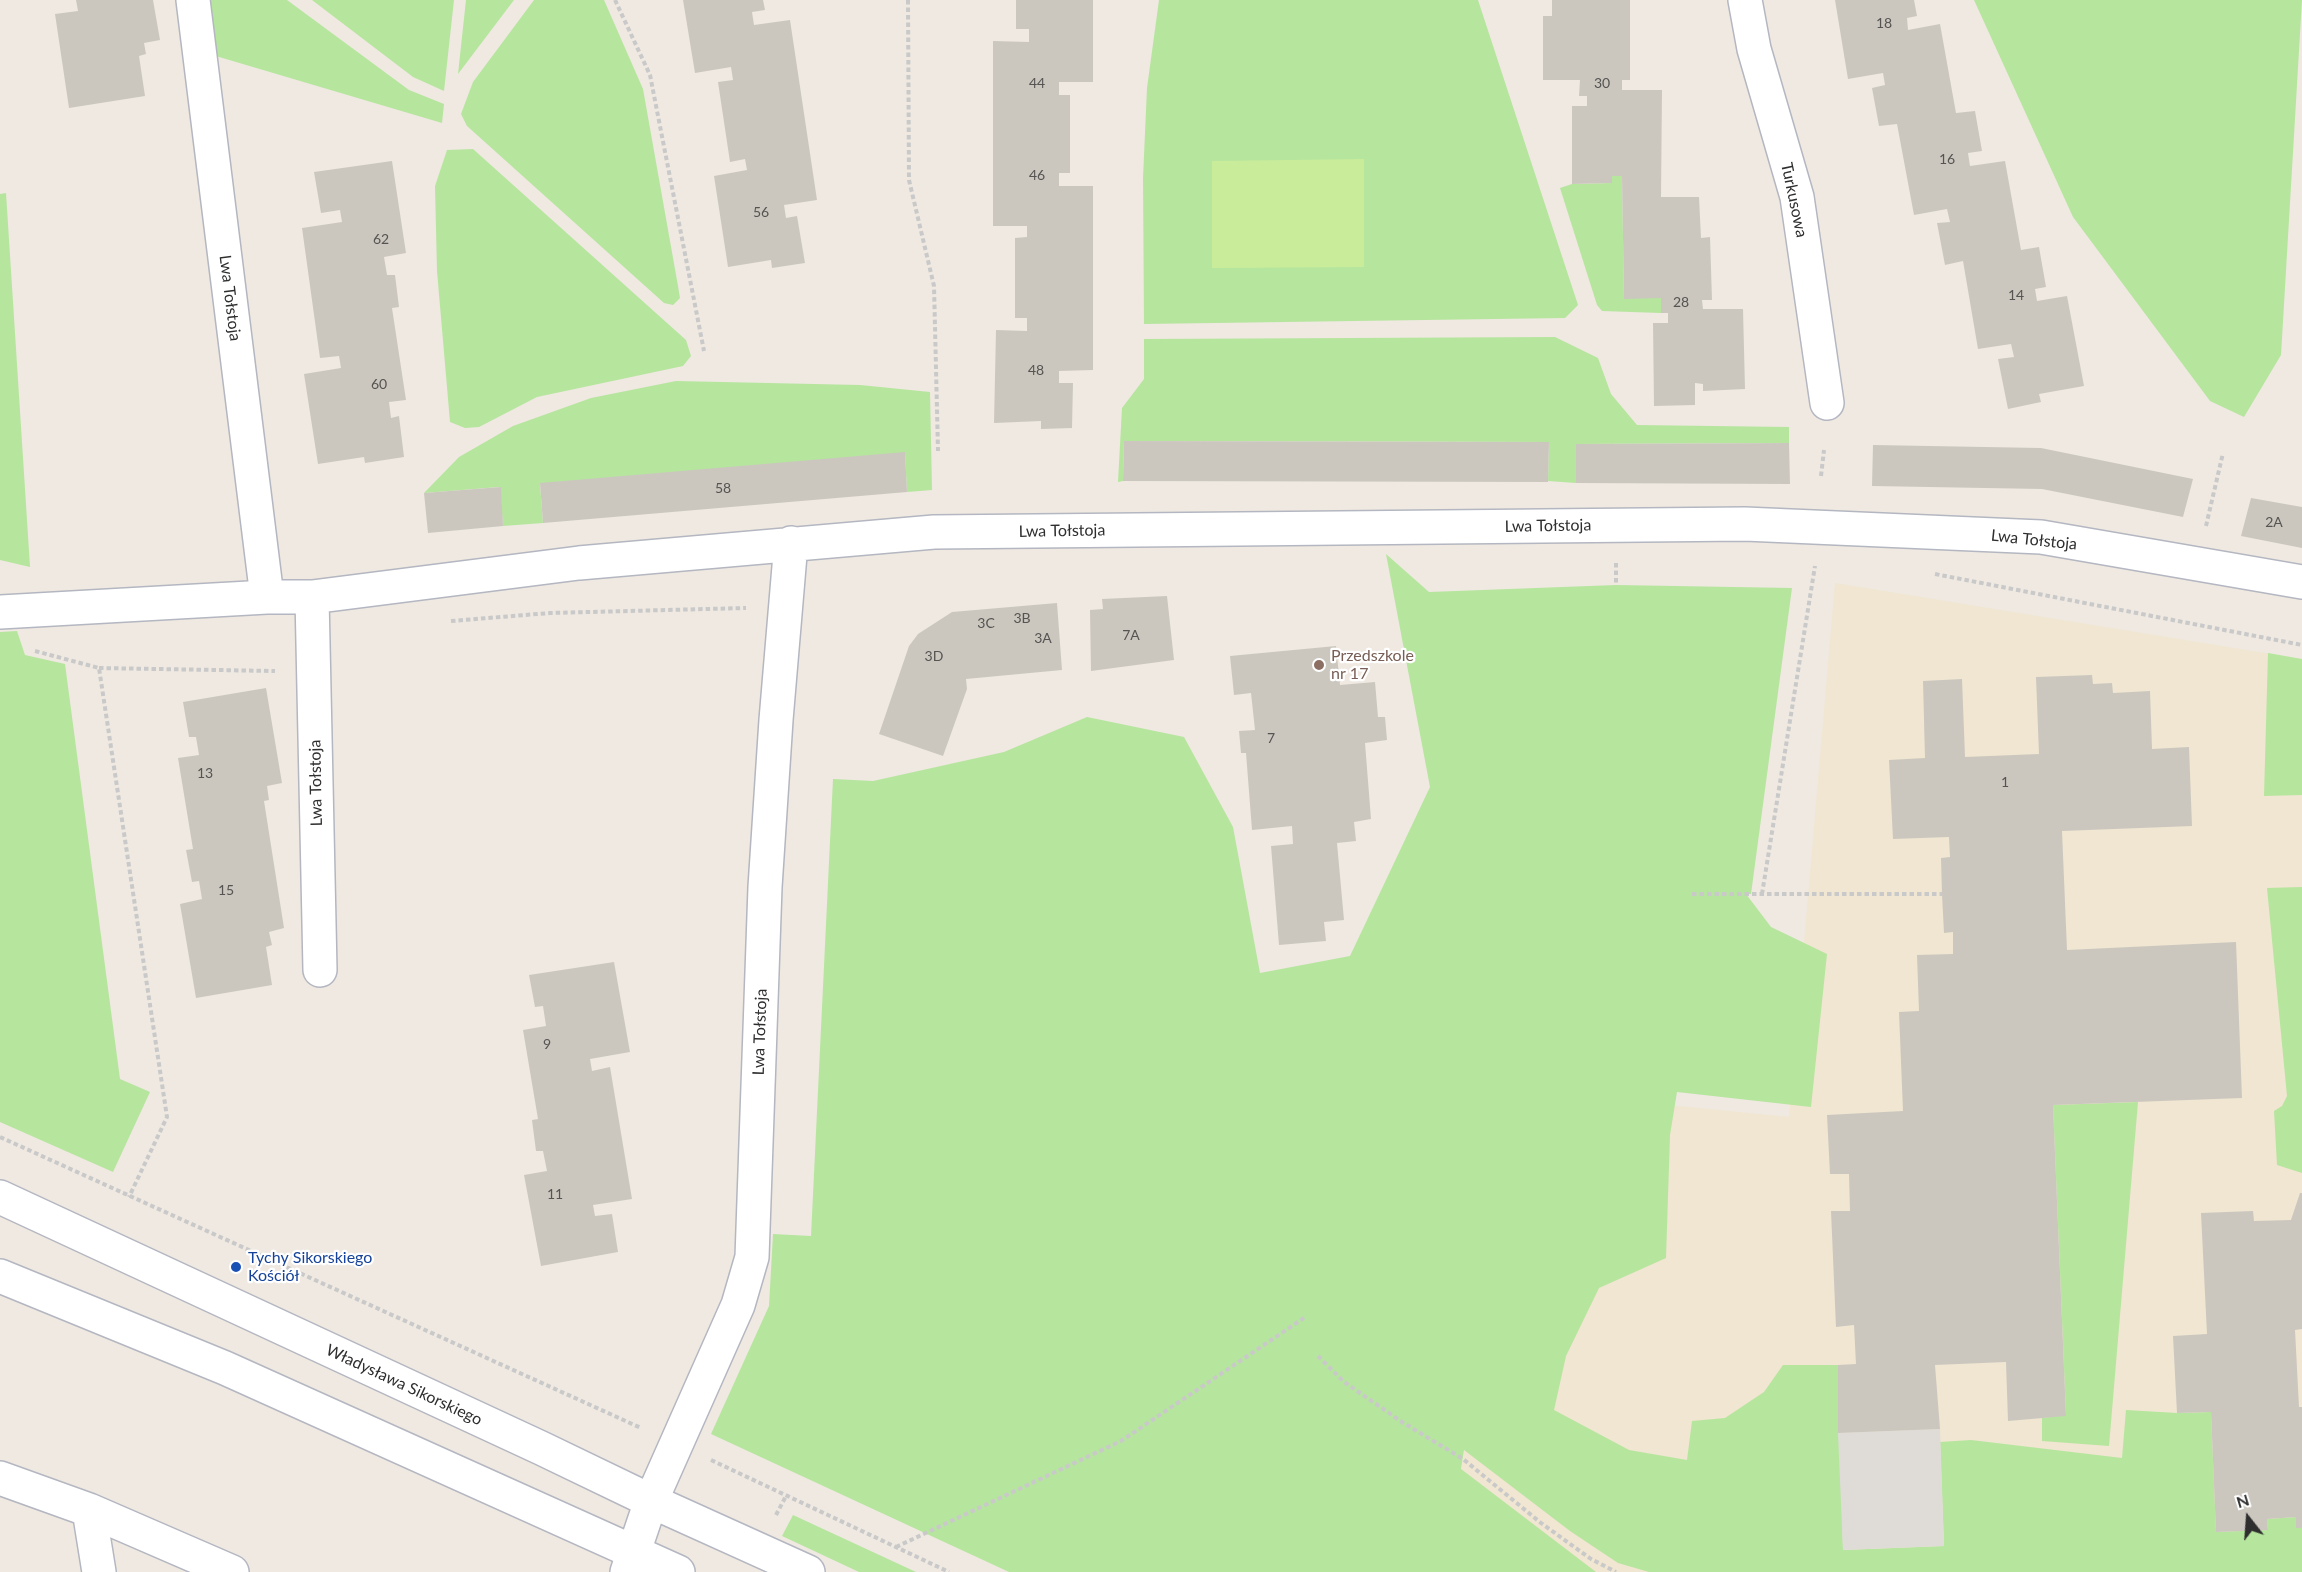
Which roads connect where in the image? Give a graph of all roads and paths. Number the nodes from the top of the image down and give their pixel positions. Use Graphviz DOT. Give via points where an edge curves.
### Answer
graph roads {
  1 [pos="193,0"];
  2 [pos="615,0"];
  3 [pos="908,0"];
  4 [pos="1745,0"];
  5 [pos="704,351"];
  6 [pos="1827,403"];
  7 [pos="1824,450"];
  8 [pos="938,451"];
  9 [pos="2223,453"];
  10 [pos="1821,476"];
  11 [pos="2204,532"];
  12 [pos="791,543"];
  13 [pos="1816,562"];
  14 [pos="1933,573"];
  15 [pos="2302,582"];
  16 [pos="267,597"];
  17 [pos="312,597"];
  18 [pos="785,608"];
  19 [pos="12,611"];
  20 [pos="443,622"];
  21 [pos="2302,645"];
  22 [pos="99,668"];
  23 [pos="313,672"];
  24 [pos="1692,894"];
  25 [pos="1762,894"];
  26 [pos="1942,894"];
  27 [pos="320,970"];
  28 [pos="0,1137"];
  29 [pos="0,1197"];
  30 [pos="129,1197"];
  31 [pos="0,1276"];
  32 [pos="1304,1318"];
  33 [pos="1318,1356"];
  34 [pos="678,1444"];
  35 [pos="0,1478"];
  36 [pos="651,1501"];
  37 [pos="89,1510"];
  38 [pos="895,1547"];
  39 [pos="631,1562"];
  40 [pos="99,1572"];
  41 [pos="232,1572"];
  42 [pos="678,1572"];
  43 [pos="808,1572"];
  44 [pos="949,1572"];
  45 [pos="1616,1572"];
  1 -- 16 [label="street, Lwa Tołstoja"];
  2 -- 5 [label="path" via="650,75"];
  3 -- 8 [label="path" via="909,180 934,286"];
  4 -- 6 [label="street, Turkusowa" via="1754,49 1797,197"];
  7 -- 10 [label="path"];
  9 -- 11 [label="path"];
  12 -- 15 [label="street, Lwa Tołstoja" via="934,532 1745,524 2041,537"];
  12 -- 17 [label="street, Lwa Tołstoja" via="579,562"];
  12 -- 18 [label="street, Lwa Tołstoja"];
  13 -- 25 [label="path"];
  14 -- 21 [label="path"];
  16 -- 17 [label="street, Lwa Tołstoja"];
  16 -- 19 [label="street, Lwa Tołstoja"];
  17 -- 23 [label="street, Lwa Tołstoja"];
  18 -- 20 [label="path" via="550,613"];
  18 -- 34 [label="street, Lwa Tołstoja" via="765,887 752,1257 738,1305"];
  19 -- 22 [label="path" via="28,649"];
  22 -- 23 [label="path"];
  22 -- 30 [label="path" via="166,1117"];
  23 -- 27 [label="street, Lwa Tołstoja"];
  24 -- 25 [label="path"];
  25 -- 26 [label="path"];
  28 -- 30 [label="path"];
  29 -- 36 [label="street, Władysława Sikorskiego"];
  30 -- 34 [label="path"];
  31 -- 39 [label="street" via="225,1368"];
  32 -- 38 [label="path" via="1121,1441"];
  33 -- 45 [label="path" via="1344,1382 1462,1459 1541,1523"];
  34 -- 36 [label="street, Lwa Tołstoja"];
  34 -- 38 [label="path"];
  35 -- 37 [label="street"];
  36 -- 39 [label="street, Lwa Tołstoja"];
  36 -- 43 [label="street, Władysława Sikorskiego"];
  37 -- 40 [label="street"];
  37 -- 41 [label="street"];
  38 -- 44 [label="path"];
  39 -- 42 [label="street"];
}
